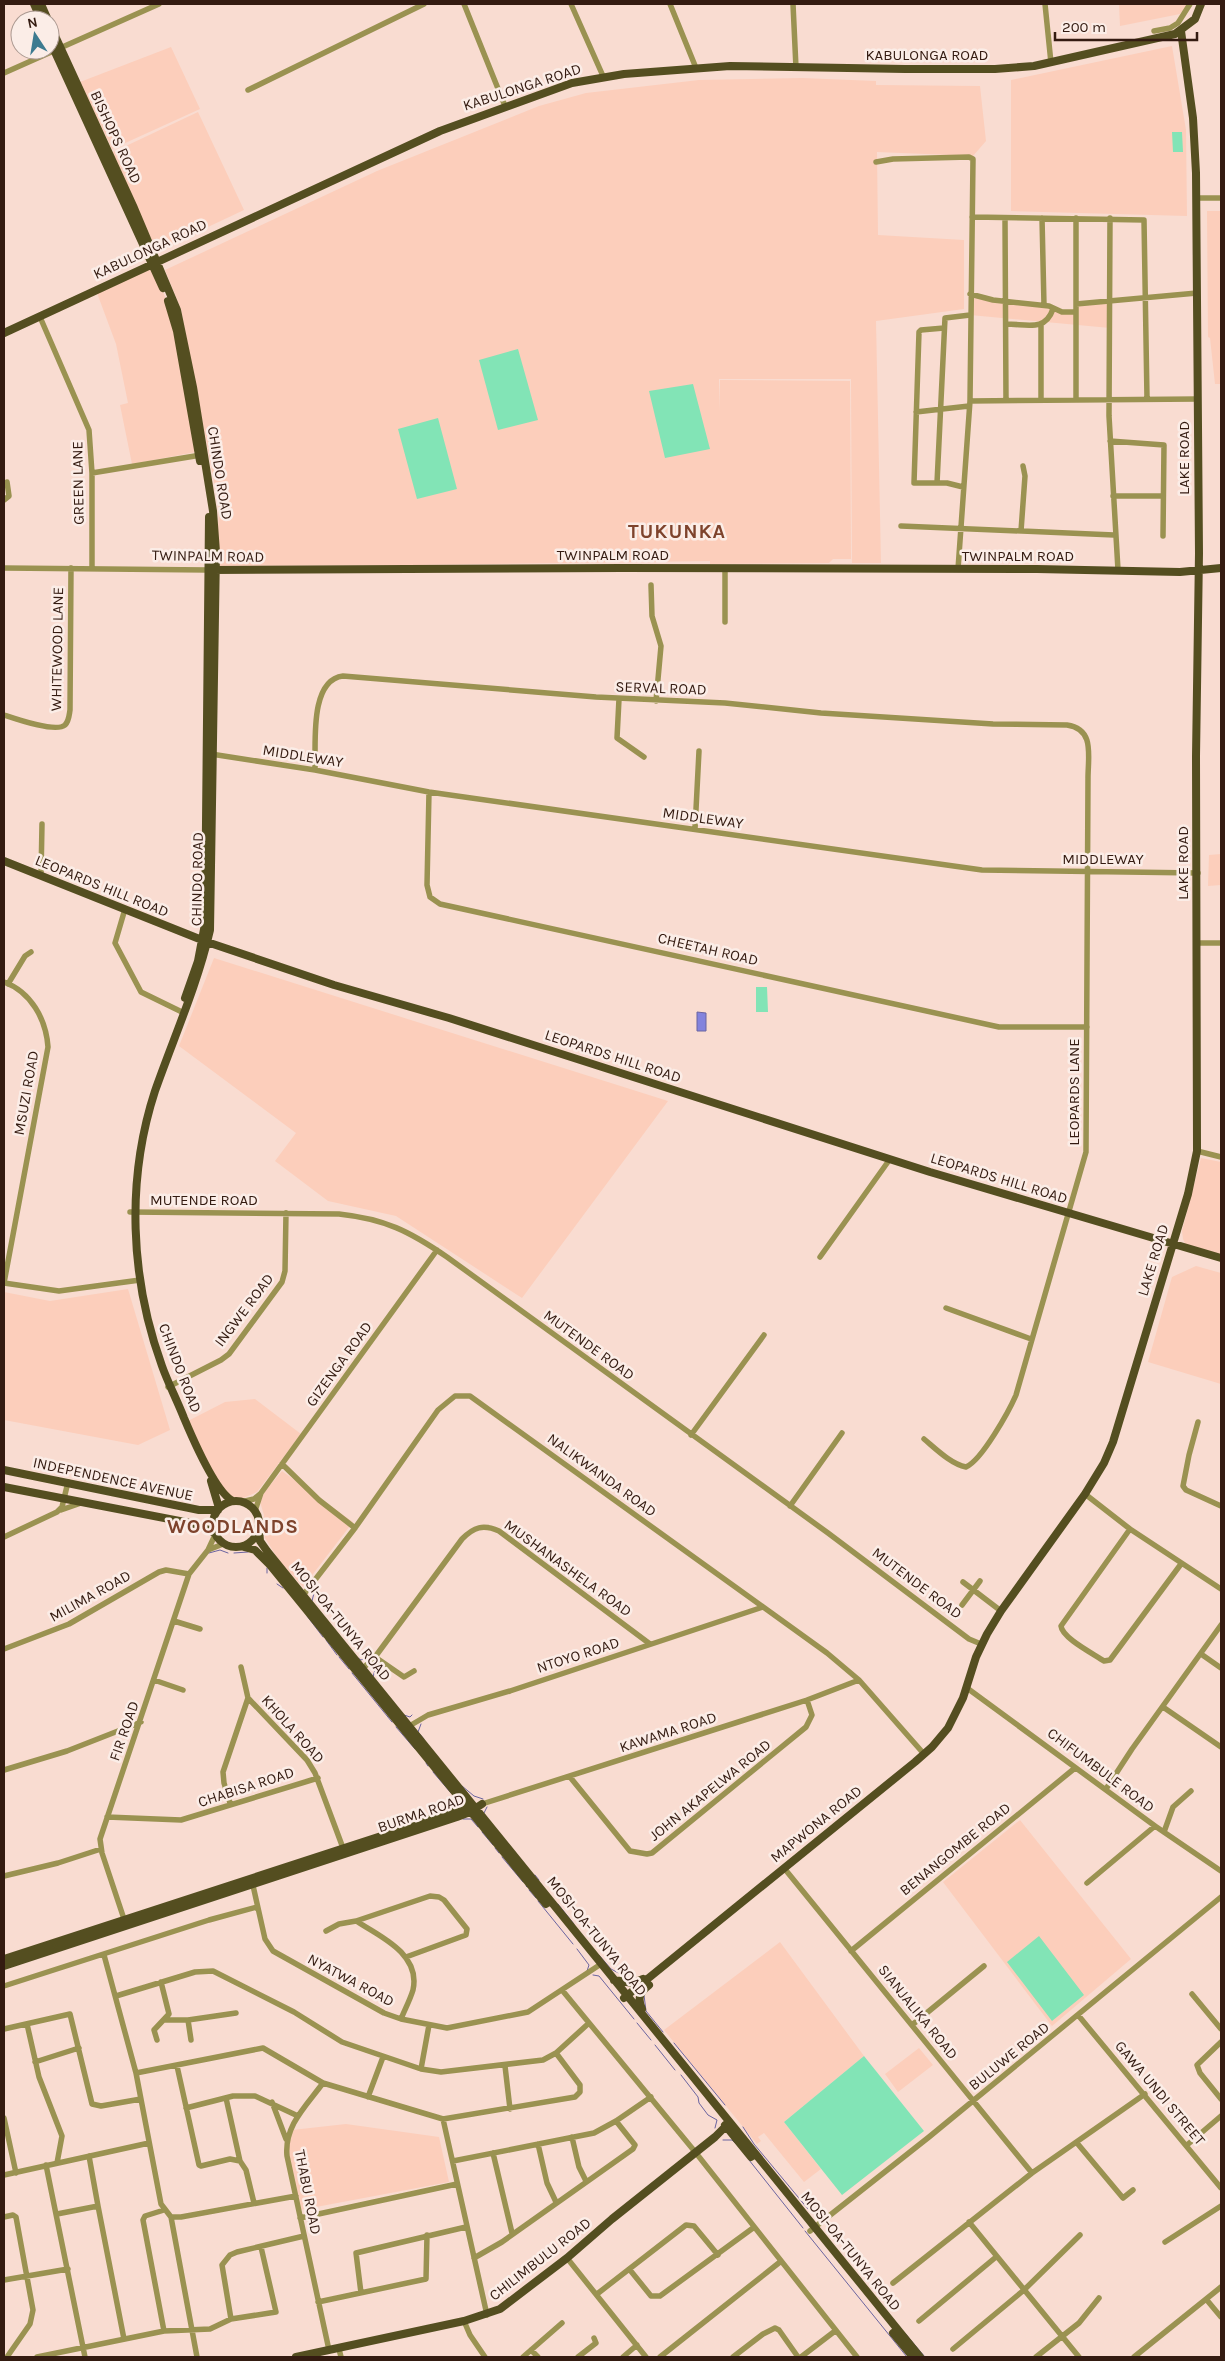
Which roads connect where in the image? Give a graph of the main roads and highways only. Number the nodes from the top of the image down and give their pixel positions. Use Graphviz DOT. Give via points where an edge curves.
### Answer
graph roads {
  1 [pos="1201,4"];
  2 [pos="1180,32"];
  3 [pos="60,56"];
  4 [pos="154,262"];
  5 [pos="4,333"];
  6 [pos="1199,553"];
  7 [pos="1219,568"];
  8 [pos="212,570"];
  9 [pos="1198,570"];
  10 [pos="1180,572"];
  11 [pos="1198,587"];
  12 [pos="4,861"];
  13 [pos="207,927"];
  14 [pos="188,935"];
  15 [pos="204,941"];
  16 [pos="221,947"];
  17 [pos="201,955"];
  18 [pos="1177,1227"];
  19 [pos="1154,1240"];
  20 [pos="1171,1244"];
  21 [pos="1189,1249"];
  22 [pos="1221,1258"];
  23 [pos="1166,1261"];
  24 [pos="168,1387"];
  25 [pos="4,1470"];
  26 [pos="4,1487"];
  27 [pos="237,1501"];
  28 [pos="218,1509"];
  29 [pos="259,1529"];
  30 [pos="214,1534"];
  31 [pos="244,1547"];
  32 [pos="301,1598"];
  33 [pos="981,1644"];
  34 [pos="473,1807"];
  35 [pos="252,1880"];
  36 [pos="126,1922"];
  37 [pos="688,1947"];
  38 [pos="678,1955"];
  39 [pos="4,1959"];
  40 [pos="4,1966"];
  41 [pos="600,1966"];
  42 [pos="614,1980"];
  43 [pos="626,1997"];
  44 [pos="647,2019"];
  45 [pos="730,2126"];
  46 [pos="812,2229"];
  47 [pos="310,2356"];
  48 [pos="296,2357"];
  49 [pos="913,2357"];
  50 [pos="920,2357"];
  1 -- 2 [label="main road" via="1195,19"];
  2 -- 4 [label="main road, KABULONGA ROAD" via="1051,63 995,69 696,68 603,76 572,83 440,130"];
  2 -- 6 [label="main road, LAKE ROAD" via="1193,118 1196,198"];
  3 -- 4 [label="main road, BISHOPS ROAD"];
  4 -- 5 [label="main road, KABULONGA ROAD"];
  4 -- 8 [label="main road, CHINDO ROAD" via="180,320 210,525"];
  6 -- 7 [label="main road" via="1206,563"];
  6 -- 9 [label="main road, LAKE ROAD"];
  7 -- 9 [label="main road, TWINPALM ROAD"];
  8 -- 10 [label="main road, TWINPALM ROAD" via="958,569"];
  8 -- 13 [label="main road, CHINDO ROAD"];
  9 -- 10 [label="main road, TWINPALM ROAD"];
  9 -- 11 [label="main road, LAKE ROAD"];
  10 -- 11 [label="main road" via="1191,577"];
  11 -- 18 [label="main road, LAKE ROAD" via="1197,1151"];
  12 -- 14 [label="main road, LEOPARDS HILL ROAD"];
  13 -- 14 [label="main road"];
  13 -- 15 [label="main road, CHINDO ROAD"];
  13 -- 16 [label="main road"];
  14 -- 15 [label="main road, LEOPARDS HILL ROAD"];
  14 -- 17 [label="main road" via="194,939"];
  15 -- 16 [label="main road, LEOPARDS HILL ROAD"];
  15 -- 17 [label="main road, CHINDO ROAD"];
  16 -- 17 [label="main road"];
  16 -- 19 [label="main road, LEOPARDS HILL ROAD"];
  17 -- 24 [label="main road, CHINDO ROAD" via="151,1090 135,1157 131,1244 148,1336"];
  18 -- 19 [label="main road" via="1163,1239"];
  18 -- 20 [label="main road, LAKE ROAD"];
  18 -- 21 [label="main road" via="1180,1238"];
  19 -- 20 [label="main road, LEOPARDS HILL ROAD"];
  19 -- 23 [label="main road" via="1163,1247"];
  20 -- 21 [label="main road, LEOPARDS HILL ROAD"];
  20 -- 23 [label="main road, LAKE ROAD"];
  21 -- 22 [label="main road, LEOPARDS HILL ROAD"];
  21 -- 23 [label="main road"];
  23 -- 33 [label="main road, LAKE ROAD" via="1104,1463 1001,1610"];
  24 -- 27 [label="main road, CHINDO ROAD" via="218,1487 227,1498"];
  24 -- 28 [label="main road, CHINDO ROAD" via="211,1482"];
  25 -- 28 [label="main road, INDEPENDENCE AVENUE" via="199,1510"];
  26 -- 30 [label="main road, INDEPENDENCE AVENUE" via="195,1524"];
  27 -- 28 [label="main road"];
  27 -- 29 [label="main road" via="255,1511"];
  28 -- 30 [label="main road" via="212,1522"];
  29 -- 31 [label="main road" via="255,1538"];
  29 -- 32 [label="main road, MOSI-OA-TUNYA ROAD" via="263,1547"];
  30 -- 31 [label="main road" via="230,1548"];
  31 -- 32 [label="main road, MOSI-OA-TUNYA ROAD" via="255,1550"];
  32 -- 34 [label="main road, MOSI-OA-TUNYA ROAD"];
  33 -- 37 [label="main road, MAPWONA ROAD" via="967,1688 948,1728 924,1754"];
  34 -- 35 [label="main road, BURMA ROAD"];
  34 -- 35 [label="main road, BURMA ROAD"];
  34 -- 41 [label="main road, MOSI-OA-TUNYA ROAD"];
  35 -- 36 [label="main road, BURMA ROAD"];
  36 -- 39 [label="main road, BURMA ROAD"];
  36 -- 40 [label="main road, BURMA ROAD"];
  37 -- 38 [label="main road, MAPWONA ROAD"];
  37 -- 44 [label="main road" via="640,1994 640,2005"];
  38 -- 42 [label="main road" via="646,1978 633,1983"];
  38 -- 43 [label="main road, MAPWONA ROAD"];
  41 -- 42 [label="main road, MOSI-OA-TUNYA ROAD"];
  41 -- 43 [label="main road, MOSI-OA-TUNYA ROAD"];
  42 -- 43 [label="main road, MOSI-OA-TUNYA ROAD"];
  43 -- 44 [label="main road, MOSI-OA-TUNYA ROAD"];
  43 -- 45 [label="main road, MOSI-OA-TUNYA ROAD"];
  44 -- 45 [label="main road, MOSI-OA-TUNYA ROAD"];
  45 -- 46 [label="main road, MOSI-OA-TUNYA ROAD"];
  45 -- 47 [label="main road, CHILIMBULU ROAD" via="507,2306 464,2321"];
  46 -- 49 [label="main road, MOSI-OA-TUNYA ROAD"];
  46 -- 50 [label="main road, MOSI-OA-TUNYA ROAD"];
  47 -- 48 [label="main road, CHILIMBULU ROAD"];
}
